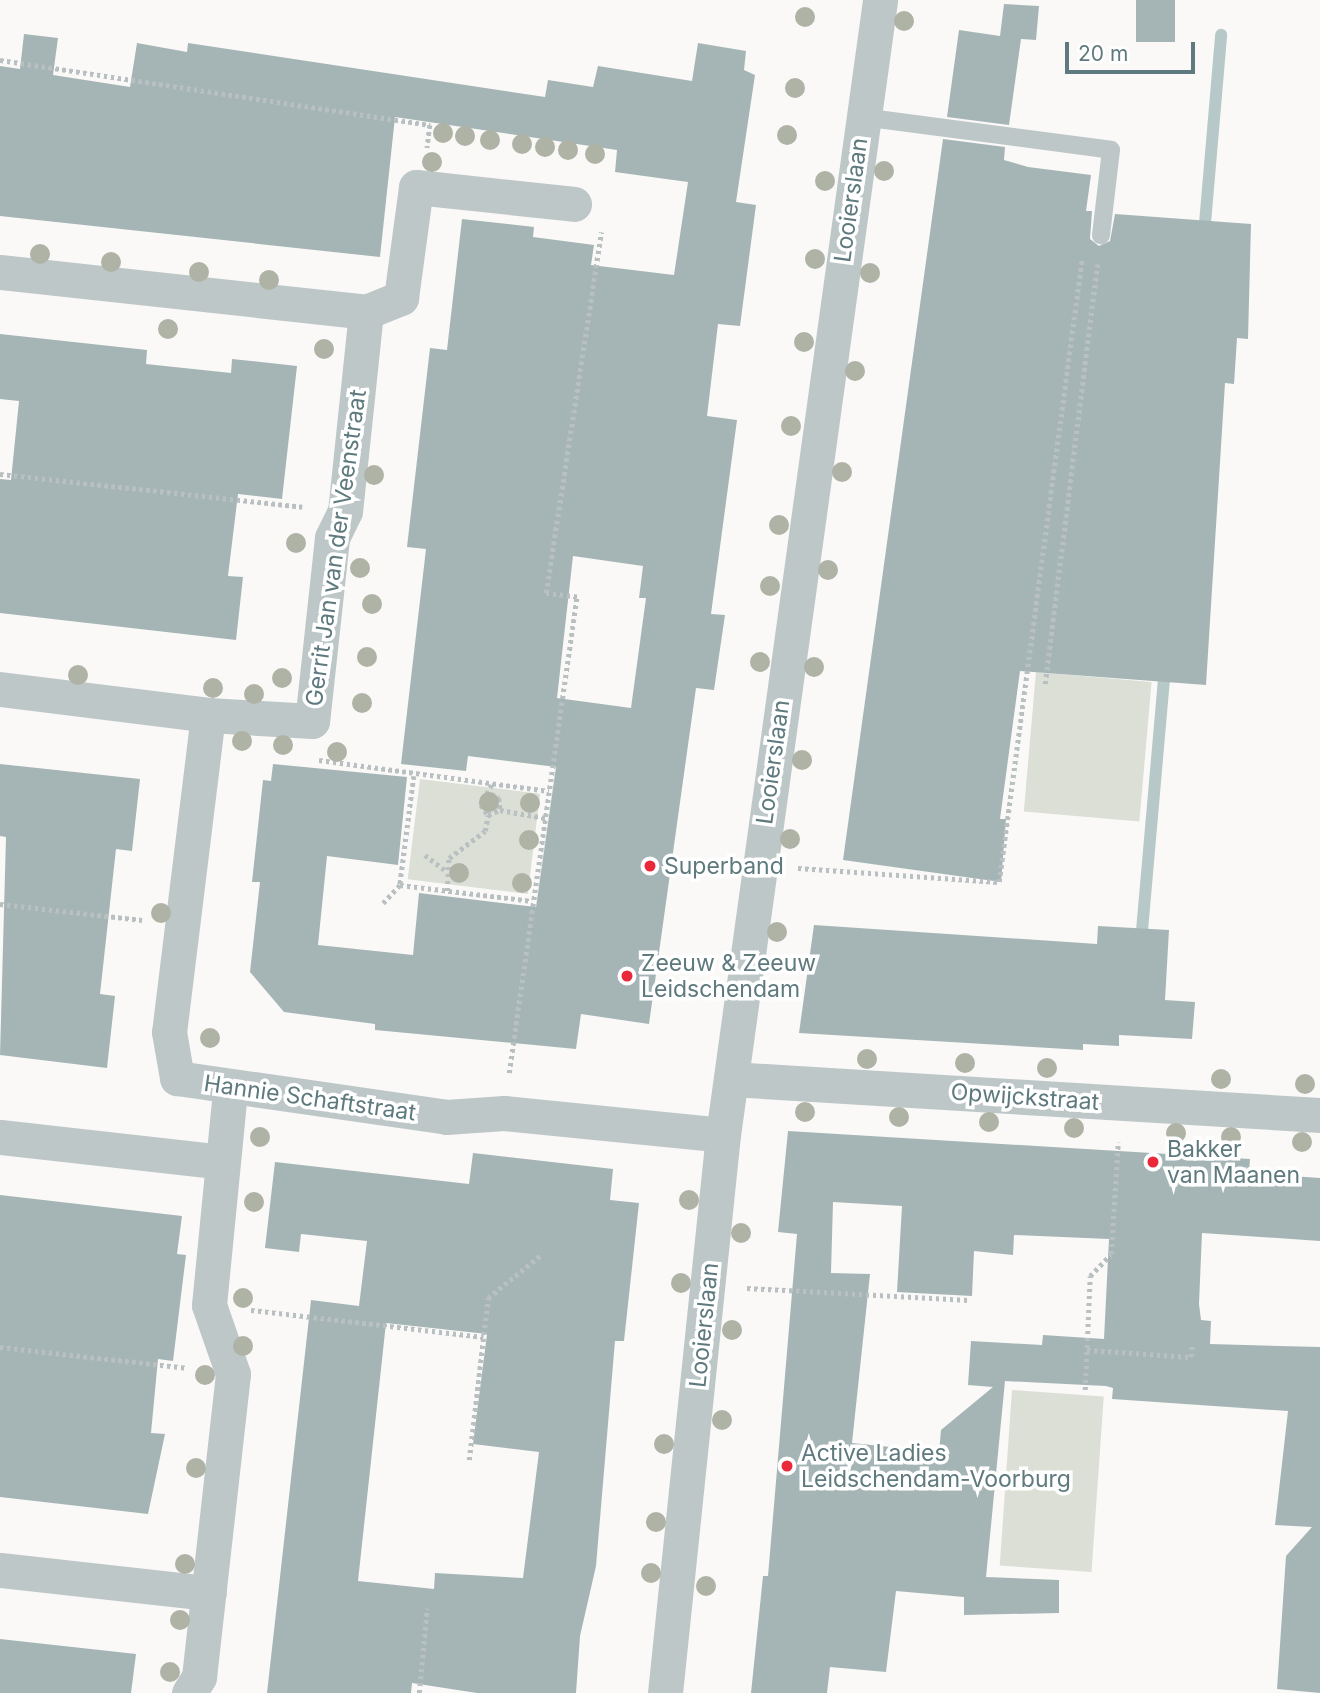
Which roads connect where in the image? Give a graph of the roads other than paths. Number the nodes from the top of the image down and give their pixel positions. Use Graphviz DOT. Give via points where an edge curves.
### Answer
graph roads {
  1 [pos="880,0"];
  2 [pos="862,117"];
  3 [pos="574,204"];
  4 [pos="1101,235"];
  5 [pos="0,272"];
  6 [pos="366,312"];
  7 [pos="0,689"];
  8 [pos="208,715"];
  9 [pos="731,1079"];
  10 [pos="230,1091"];
  11 [pos="1320,1115"];
  12 [pos="723,1135"];
  13 [pos="0,1137"];
  14 [pos="223,1162"];
  15 [pos="0,1570"];
  16 [pos="209,1593"];
  17 [pos="190,1693"];
  18 [pos="665,1693"];
  1 -- 2 [label="street, Looierslaan"];
  2 -- 4 [label="lane" via="1111,150"];
  2 -- 9 [label="street, Looierslaan"];
  3 -- 6 [label="street" via="416,187 401,298"];
  5 -- 6 [label="street"];
  6 -- 8 [label="street, Gerrit Jan van der Veenstraat" via="345,511 332,538 312,721"];
  7 -- 8 [label="street"];
  8 -- 10 [label="street, Hannie Schaftstraat" via="169,1032 177,1078"];
  9 -- 11 [label="street, Opwijckstraat"];
  9 -- 12 [label="street, Looierslaan"];
  10 -- 12 [label="street, Hannie Schaftstraat" via="446,1117 504,1113"];
  10 -- 14 [label="street"];
  12 -- 18 [label="street, Looierslaan"];
  13 -- 14 [label="street"];
  14 -- 16 [label="street" via="209,1305 233,1374"];
  15 -- 16 [label="street"];
  16 -- 17 [label="street" via="199,1677"];
}
